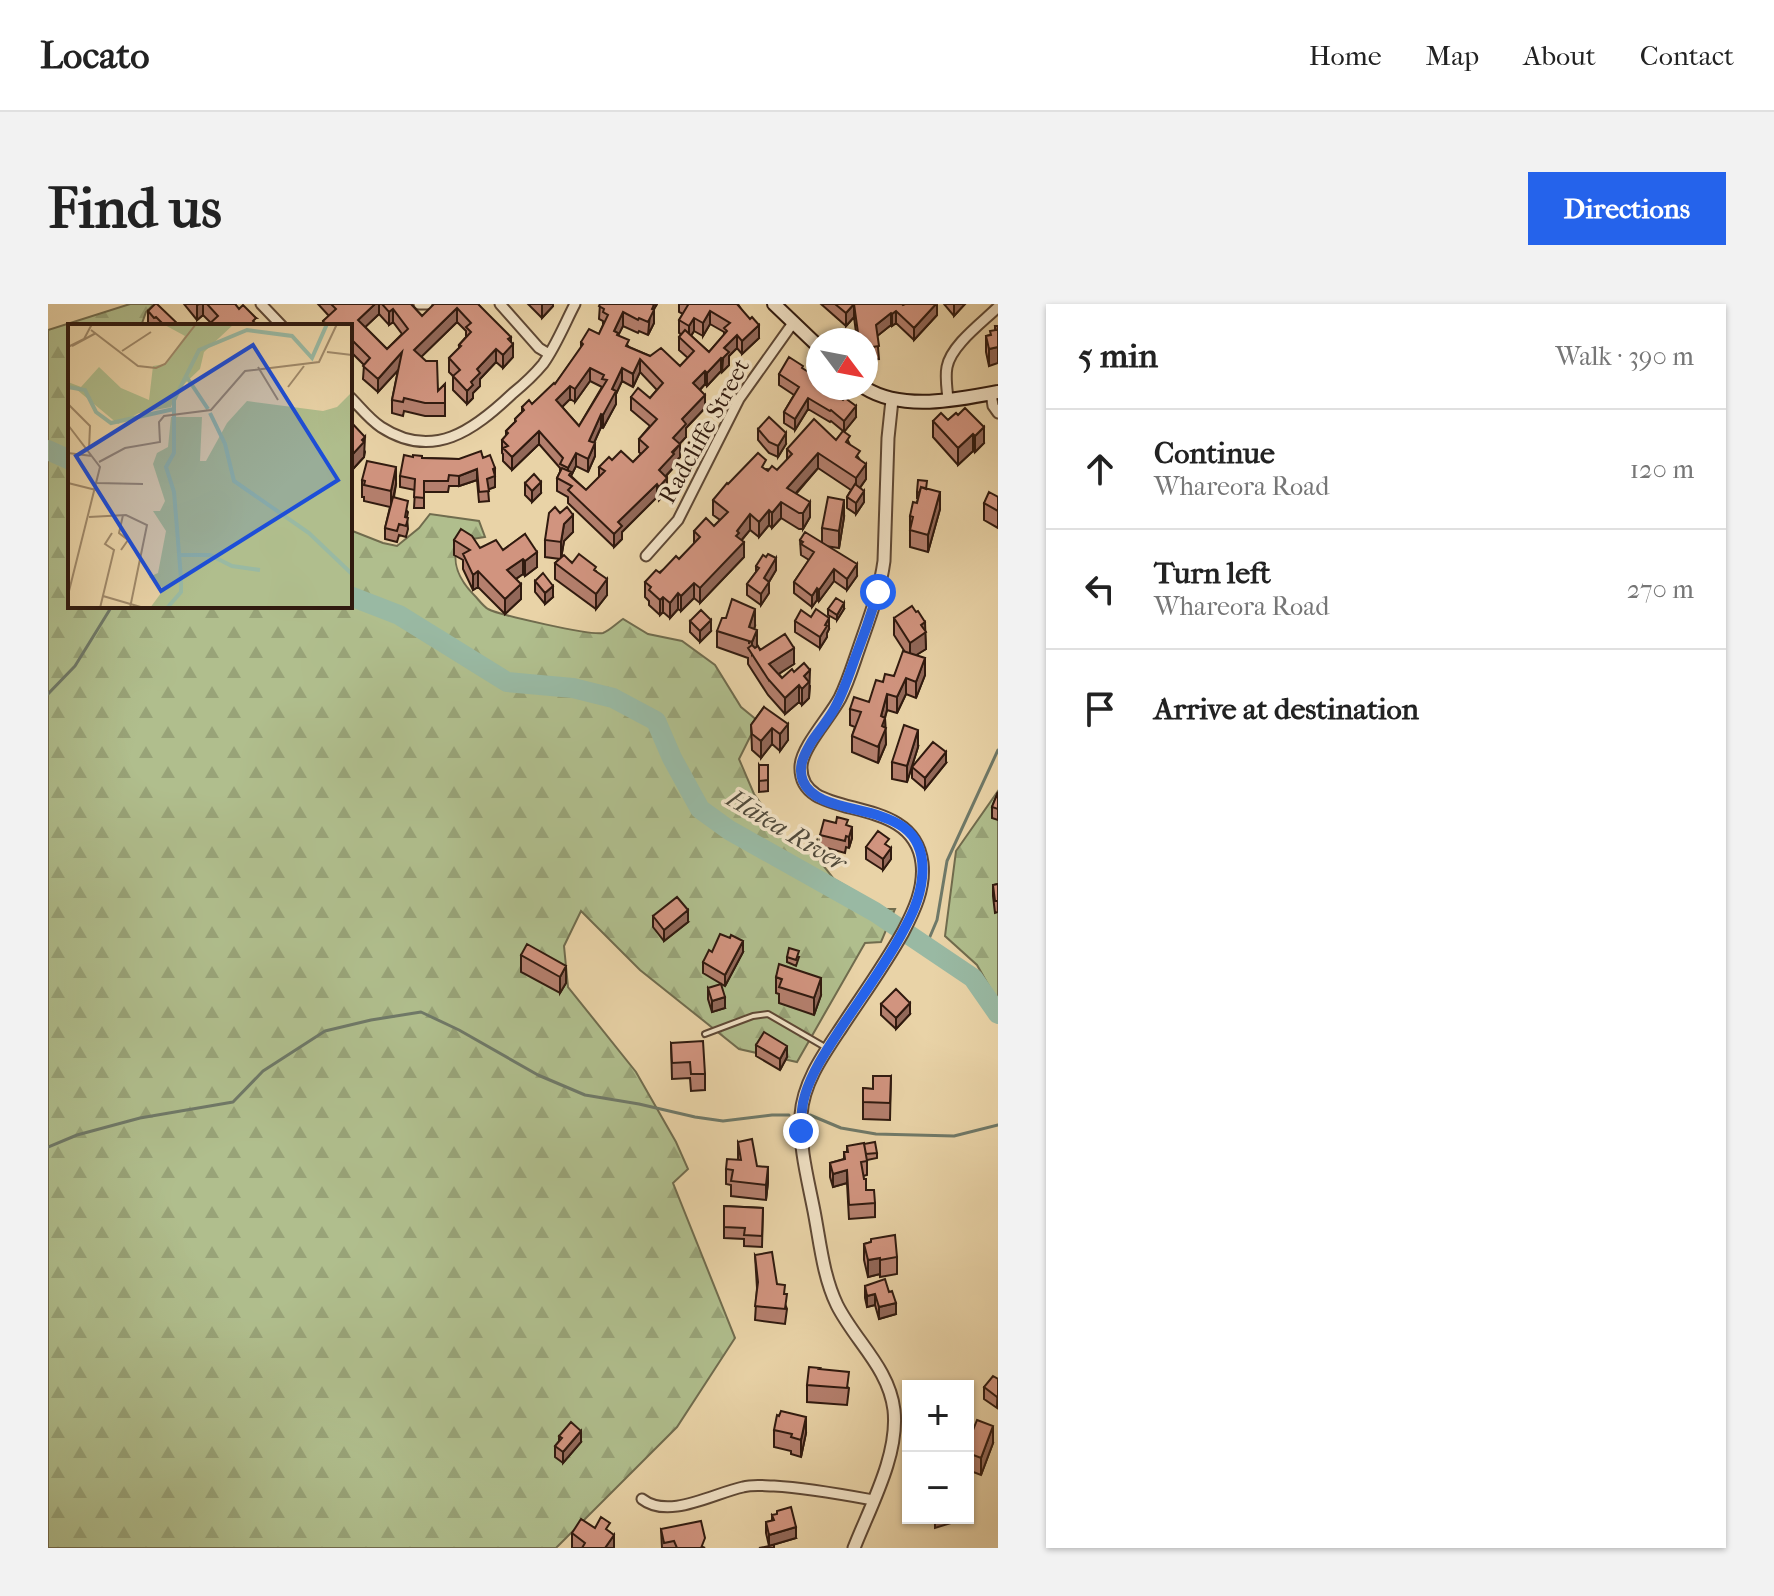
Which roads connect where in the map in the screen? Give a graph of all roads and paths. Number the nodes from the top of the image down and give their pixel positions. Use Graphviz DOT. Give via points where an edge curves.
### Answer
graph roads {
  1 [pos="261,304"];
  2 [pos="419,304"];
  3 [pos="427,304"];
  4 [pos="500,304"];
  5 [pos="575,304"];
  6 [pos="774,304"];
  7 [pos="998,307"];
  8 [pos="793,323"];
  9 [pos="280,324"];
  10 [pos="806,335"];
  11 [pos="549,354"];
  12 [pos="994,392"];
  13 [pos="878,394"];
  14 [pos="352,399"];
  15 [pos="948,399"];
  16 [pos="892,400"];
  17 [pos="998,413"];
  18 [pos="646,556"];
  19 [pos="705,1034"];
  20 [pos="827,1048"];
  21 [pos="642,1499"];
  22 [pos="873,1500"];
  23 [pos="854,1548"];
  1 -- 9 [label="street"];
  2 -- 3 [label="street"];
  4 -- 11 [label="street"];
  5 -- 11 [label="street"];
  6 -- 8 [label="main road"];
  7 -- 15 [label="street" via="950,357"];
  8 -- 10 [label="main road"];
  8 -- 18 [label="street, Radcliffe Street" via="739,399 678,520"];
  11 -- 14 [label="street" via="488,417 449,438 423,441 400,436 374,422"];
  12 -- 15 [label="main road"];
  12 -- 17 [label="street"];
  13 -- 16 [label="main road"];
  15 -- 16 [label="main road"];
  16 -- 20 [label="street" via="882,577 841,695 806,752 801,770 818,796 892,820 913,836 922,876 911,916 889,957"];
  19 -- 20 [label="lane" via="768,1014"];
  20 -- 22 [label="street" via="804,1097 802,1142 831,1290 885,1379 894,1411 892,1445"];
  21 -- 22 [label="street" via="663,1508 753,1485"];
  22 -- 23 [label="street"];
}
